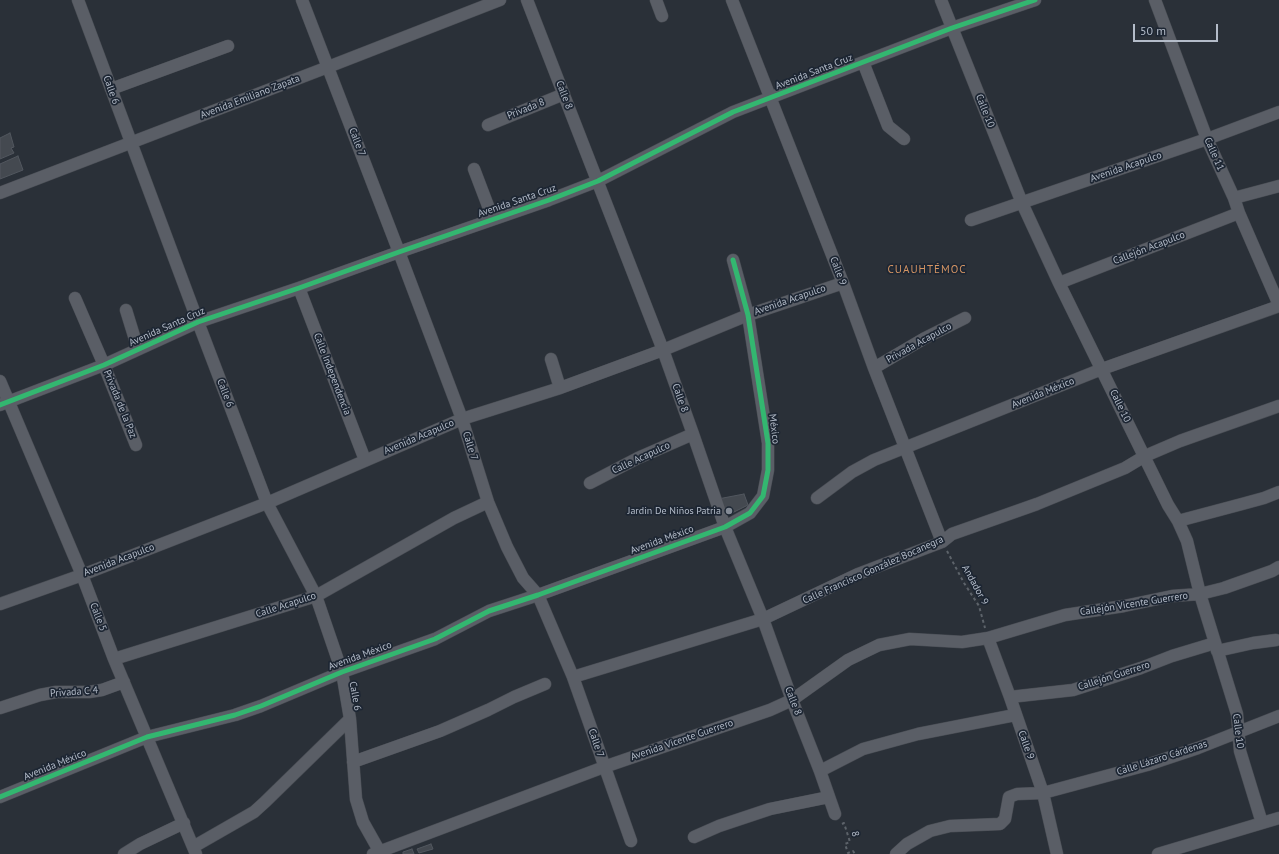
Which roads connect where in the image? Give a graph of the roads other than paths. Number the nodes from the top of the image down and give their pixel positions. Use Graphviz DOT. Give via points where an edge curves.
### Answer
graph roads {
  1 [pos="78,0"];
  2 [pos="302,0"];
  3 [pos="500,0"];
  4 [pos="528,0"];
  5 [pos="656,0"];
  6 [pos="732,0"];
  7 [pos="940,0"];
  8 [pos="1036,0"];
  9 [pos="1154,0"];
  10 [pos="662,16"];
  11 [pos="952,28"];
  12 [pos="228,46"];
  13 [pos="863,62"];
  14 [pos="328,67"];
  15 [pos="111,89"];
  16 [pos="564,94"];
  17 [pos="770,98"];
  18 [pos="1279,112"];
  19 [pos="488,125"];
  20 [pos="904,139"];
  21 [pos="1207,139"];
  22 [pos="131,142"];
  23 [pos="474,169"];
  24 [pos="598,180"];
  25 [pos="1279,186"];
  26 [pos="0,193"];
  27 [pos="1234,198"];
  28 [pos="1022,203"];
  29 [pos="1239,213"];
  30 [pos="492,219"];
  31 [pos="972,220"];
  32 [pos="399,252"];
  33 [pos="733,260"];
  34 [pos="842,283"];
  35 [pos="1059,284"];
  36 [pos="299,288"];
  37 [pos="75,298"];
  38 [pos="1279,306"];
  39 [pos="126,310"];
  40 [pos="748,315"];
  41 [pos="965,318"];
  42 [pos="198,322"];
  43 [pos="138,349"];
  44 [pos="663,350"];
  45 [pos="551,358"];
  46 [pos="104,365"];
  47 [pos="874,368"];
  48 [pos="1102,369"];
  49 [pos="0,381"];
  50 [pos="560,388"];
  51 [pos="4,404"];
  52 [pos="1279,406"];
  53 [pos="462,419"];
  54 [pos="694,434"];
  55 [pos="136,445"];
  56 [pos="905,447"];
  57 [pos="1145,456"];
  58 [pos="366,460"];
  59 [pos="590,483"];
  60 [pos="1279,492"];
  61 [pos="817,498"];
  62 [pos="488,502"];
  63 [pos="267,503"];
  64 [pos="1178,521"];
  65 [pos="724,527"];
  66 [pos="942,542"];
  67 [pos="1279,567"];
  68 [pos="82,575"];
  69 [pos="1200,594"];
  70 [pos="538,595"];
  71 [pos="316,596"];
  72 [pos="0,604"];
  73 [pos="762,619"];
  74 [pos="988,638"];
  75 [pos="1276,640"];
  76 [pos="1216,647"];
  77 [pos="114,659"];
  78 [pos="342,672"];
  79 [pos="573,677"];
  80 [pos="124,682"];
  81 [pos="545,684"];
  82 [pos="1010,697"];
  83 [pos="792,700"];
  84 [pos="0,708"];
  85 [pos="1015,715"];
  86 [pos="1279,716"];
  87 [pos="350,719"];
  88 [pos="1238,732"];
  89 [pos="147,737"];
  90 [pos="353,762"];
  91 [pos="604,767"];
  92 [pos="820,771"];
  93 [pos="1043,793"];
  94 [pos="0,797"];
  95 [pos="829,797"];
  96 [pos="835,814"];
  97 [pos="1279,818"];
  98 [pos="184,823"];
  99 [pos="1262,823"];
  100 [pos="694,837"];
  101 [pos="631,841"];
  102 [pos="195,850"];
  103 [pos="378,853"];
  104 [pos="124,854"];
  105 [pos="896,854"];
  106 [pos="1057,854"];
  107 [pos="1158,854"];
  1 -- 15 [label="street, Calle 6"];
  2 -- 14 [label="street, Calle 7"];
  3 -- 14 [label="street, Avenida Emiliano Zapata"];
  4 -- 16 [label="street, Calle 8"];
  5 -- 10 [label="street"];
  6 -- 17 [label="street, Calle 9"];
  7 -- 11 [label="street, Calle 10"];
  8 -- 11 [label="street, Avenida Santa Cruz"];
  9 -- 21 [label="street, Calle 11"];
  11 -- 13 [label="street, Avenida Santa Cruz"];
  11 -- 28 [label="street, Calle 10"];
  12 -- 15 [label="street"];
  13 -- 17 [label="street, Avenida Santa Cruz"];
  13 -- 20 [label="street" via="888,126"];
  14 -- 22 [label="street, Avenida Emiliano Zapata"];
  14 -- 32 [label="street, Calle 7"];
  15 -- 22 [label="street, Calle 6"];
  16 -- 19 [label="street, Privada 8"];
  16 -- 24 [label="street, Calle 8"];
  17 -- 24 [label="street, Avenida Santa Cruz" via="733,112"];
  17 -- 34 [label="street, Calle 9"];
  18 -- 21 [label="street, Avenida Acapulco"];
  21 -- 27 [label="street, Calle 11"];
  21 -- 28 [label="street, Avenida Acapulco"];
  22 -- 26 [label="street, Avenida Emiliano Zapata"];
  22 -- 42 [label="street, Calle 6"];
  23 -- 30 [label="street"];
  24 -- 30 [label="street, Avenida Santa Cruz"];
  24 -- 44 [label="street, Calle 8"];
  25 -- 27 [label="street"];
  27 -- 29 [label="street, Calle 11"];
  28 -- 31 [label="street, Avenida Acapulco"];
  28 -- 35 [label="street, Calle 10"];
  29 -- 35 [label="street, Callejón Acapulco"];
  29 -- 38 [label="street, Calle 11"];
  30 -- 32 [label="street, Avenida Santa Cruz"];
  32 -- 36 [label="street, Avenida Santa Cruz"];
  32 -- 53 [label="street, Calle 7"];
  33 -- 40 [label="street"];
  34 -- 40 [label="street, Avenida Acapulco"];
  34 -- 47 [label="street, Calle 9"];
  35 -- 48 [label="street, Calle 10"];
  36 -- 42 [label="street, Avenida Santa Cruz"];
  36 -- 58 [label="street, Calle Independencia"];
  37 -- 46 [label="street, Privada de la Paz"];
  38 -- 48 [label="street, Avenida México"];
  39 -- 43 [label="street"];
  40 -- 44 [label="street, Avenida Acapulco"];
  40 -- 65 [label="street, México" via="768,442 768,470 763,496 750,513"];
  41 -- 47 [label="street, Privada Acapulco"];
  42 -- 43 [label="street, Avenida Santa Cruz"];
  42 -- 63 [label="street, Calle 6"];
  43 -- 46 [label="street, Avenida Santa Cruz"];
  44 -- 50 [label="street, Avenida Acapulco"];
  44 -- 54 [label="street, Calle 8"];
  45 -- 50 [label="street"];
  46 -- 51 [label="street, Avenida Santa Cruz"];
  46 -- 55 [label="street, Privada de la Paz"];
  47 -- 56 [label="street, Calle 9"];
  48 -- 56 [label="street, Avenida México"];
  48 -- 57 [label="street, Calle 10"];
  49 -- 51 [label="street, Calle 5"];
  50 -- 53 [label="street, Avenida Acapulco"];
  51 -- 68 [label="street, Calle 5"];
  52 -- 57 [label="street, Calle Francisco González Bocanegra" via="1180,440"];
  53 -- 58 [label="street, Avenida Acapulco"];
  53 -- 62 [label="street, Calle 7"];
  54 -- 59 [label="street, Calle Acapulco" via="638,458"];
  54 -- 65 [label="street, Calle 8"];
  56 -- 61 [label="street, Avenida México" via="852,472"];
  56 -- 66 [label="street, Calle 9"];
  57 -- 64 [label="street, Calle 10"];
  57 -- 66 [label="street, Calle Francisco González Bocanegra" via="1125,468 1037,504 952,534"];
  58 -- 63 [label="street, Avenida Acapulco"];
  60 -- 64 [label="street"];
  62 -- 70 [label="street, Calle 7" via="523,578"];
  62 -- 71 [label="street, Calle Acapulco" via="454,518"];
  63 -- 68 [label="street, Avenida Acapulco"];
  63 -- 71 [label="street, Calle 6"];
  64 -- 69 [label="street, Calle 10" via="1187,541"];
  65 -- 70 [label="street, Avenida México"];
  65 -- 73 [label="street, Calle 8"];
  66 -- 73 [label="street, Calle Francisco González Bocanegra" via="858,574"];
  67 -- 69 [label="street, Callejón Vicente Guerrero" via="1224,588"];
  68 -- 72 [label="street, Avenida Acapulco"];
  68 -- 77 [label="street, Calle 5"];
  69 -- 74 [label="street, Callejón Vicente Guerrero" via="1172,596 1065,615"];
  69 -- 76 [label="street, Calle 10"];
  70 -- 78 [label="street, Avenida México" via="489,611 435,639"];
  70 -- 79 [label="street, Calle 7"];
  71 -- 77 [label="street, Calle Acapulco"];
  71 -- 78 [label="street, Calle 6"];
  73 -- 79 [label="street, Calle Francisco González Bocanegra"];
  73 -- 83 [label="street, Calle 8"];
  74 -- 82 [label="street, Calle 9"];
  74 -- 83 [label="street, Avenida Vicente Guerrero" via="962,642 910,639 879,645 848,660"];
  75 -- 76 [label="street, Callejón Guerrero"];
  76 -- 82 [label="street, Callejón Guerrero" via="1172,656 1073,690"];
  76 -- 88 [label="street, Calle 10" via="1237,714"];
  77 -- 80 [label="street, Calle 5"];
  78 -- 87 [label="street, Calle 6"];
  78 -- 89 [label="street, Avenida México" via="235,715"];
  79 -- 91 [label="street, Calle 7"];
  80 -- 84 [label="street, Privada C 4" via="102,690 40,695"];
  80 -- 89 [label="street, Calle 5"];
  81 -- 90 [label="street" via="440,731"];
  82 -- 85 [label="street, Calle 9"];
  83 -- 91 [label="street, Avenida Vicente Guerrero" via="770,710"];
  83 -- 92 [label="street, Calle 8"];
  85 -- 92 [label="street" via="918,734 863,749"];
  85 -- 93 [label="street, Calle 9"];
  86 -- 88 [label="street, Calle Lázaro Cárdenas"];
  87 -- 90 [label="street, Calle 6"];
  87 -- 102 [label="street" via="254,812"];
  88 -- 93 [label="street, Calle Lázaro Cárdenas" via="1147,765"];
  88 -- 99 [label="street, Calle 10" via="1240,751"];
  89 -- 94 [label="street, Avenida México"];
  89 -- 98 [label="street, Calle 5"];
  90 -- 103 [label="street, Calle 6" via="356,800"];
  91 -- 101 [label="street, Calle 7"];
  91 -- 103 [label="street, Avenida Vicente Guerrero"];
  92 -- 95 [label="street, Calle 8"];
  93 -- 105 [label="street, Calle Lázaro Cárdenas" via="1017,794 1009,797 1005,819 1000,824 950,826 930,831 907,844"];
  93 -- 106 [label="street, Calle 9"];
  95 -- 96 [label="street, Calle 8"];
  95 -- 100 [label="street" via="770,809"];
  97 -- 99 [label="street"];
  98 -- 102 [label="street, Calle 5"];
  98 -- 104 [label="street"];
  99 -- 107 [label="street"];
}
